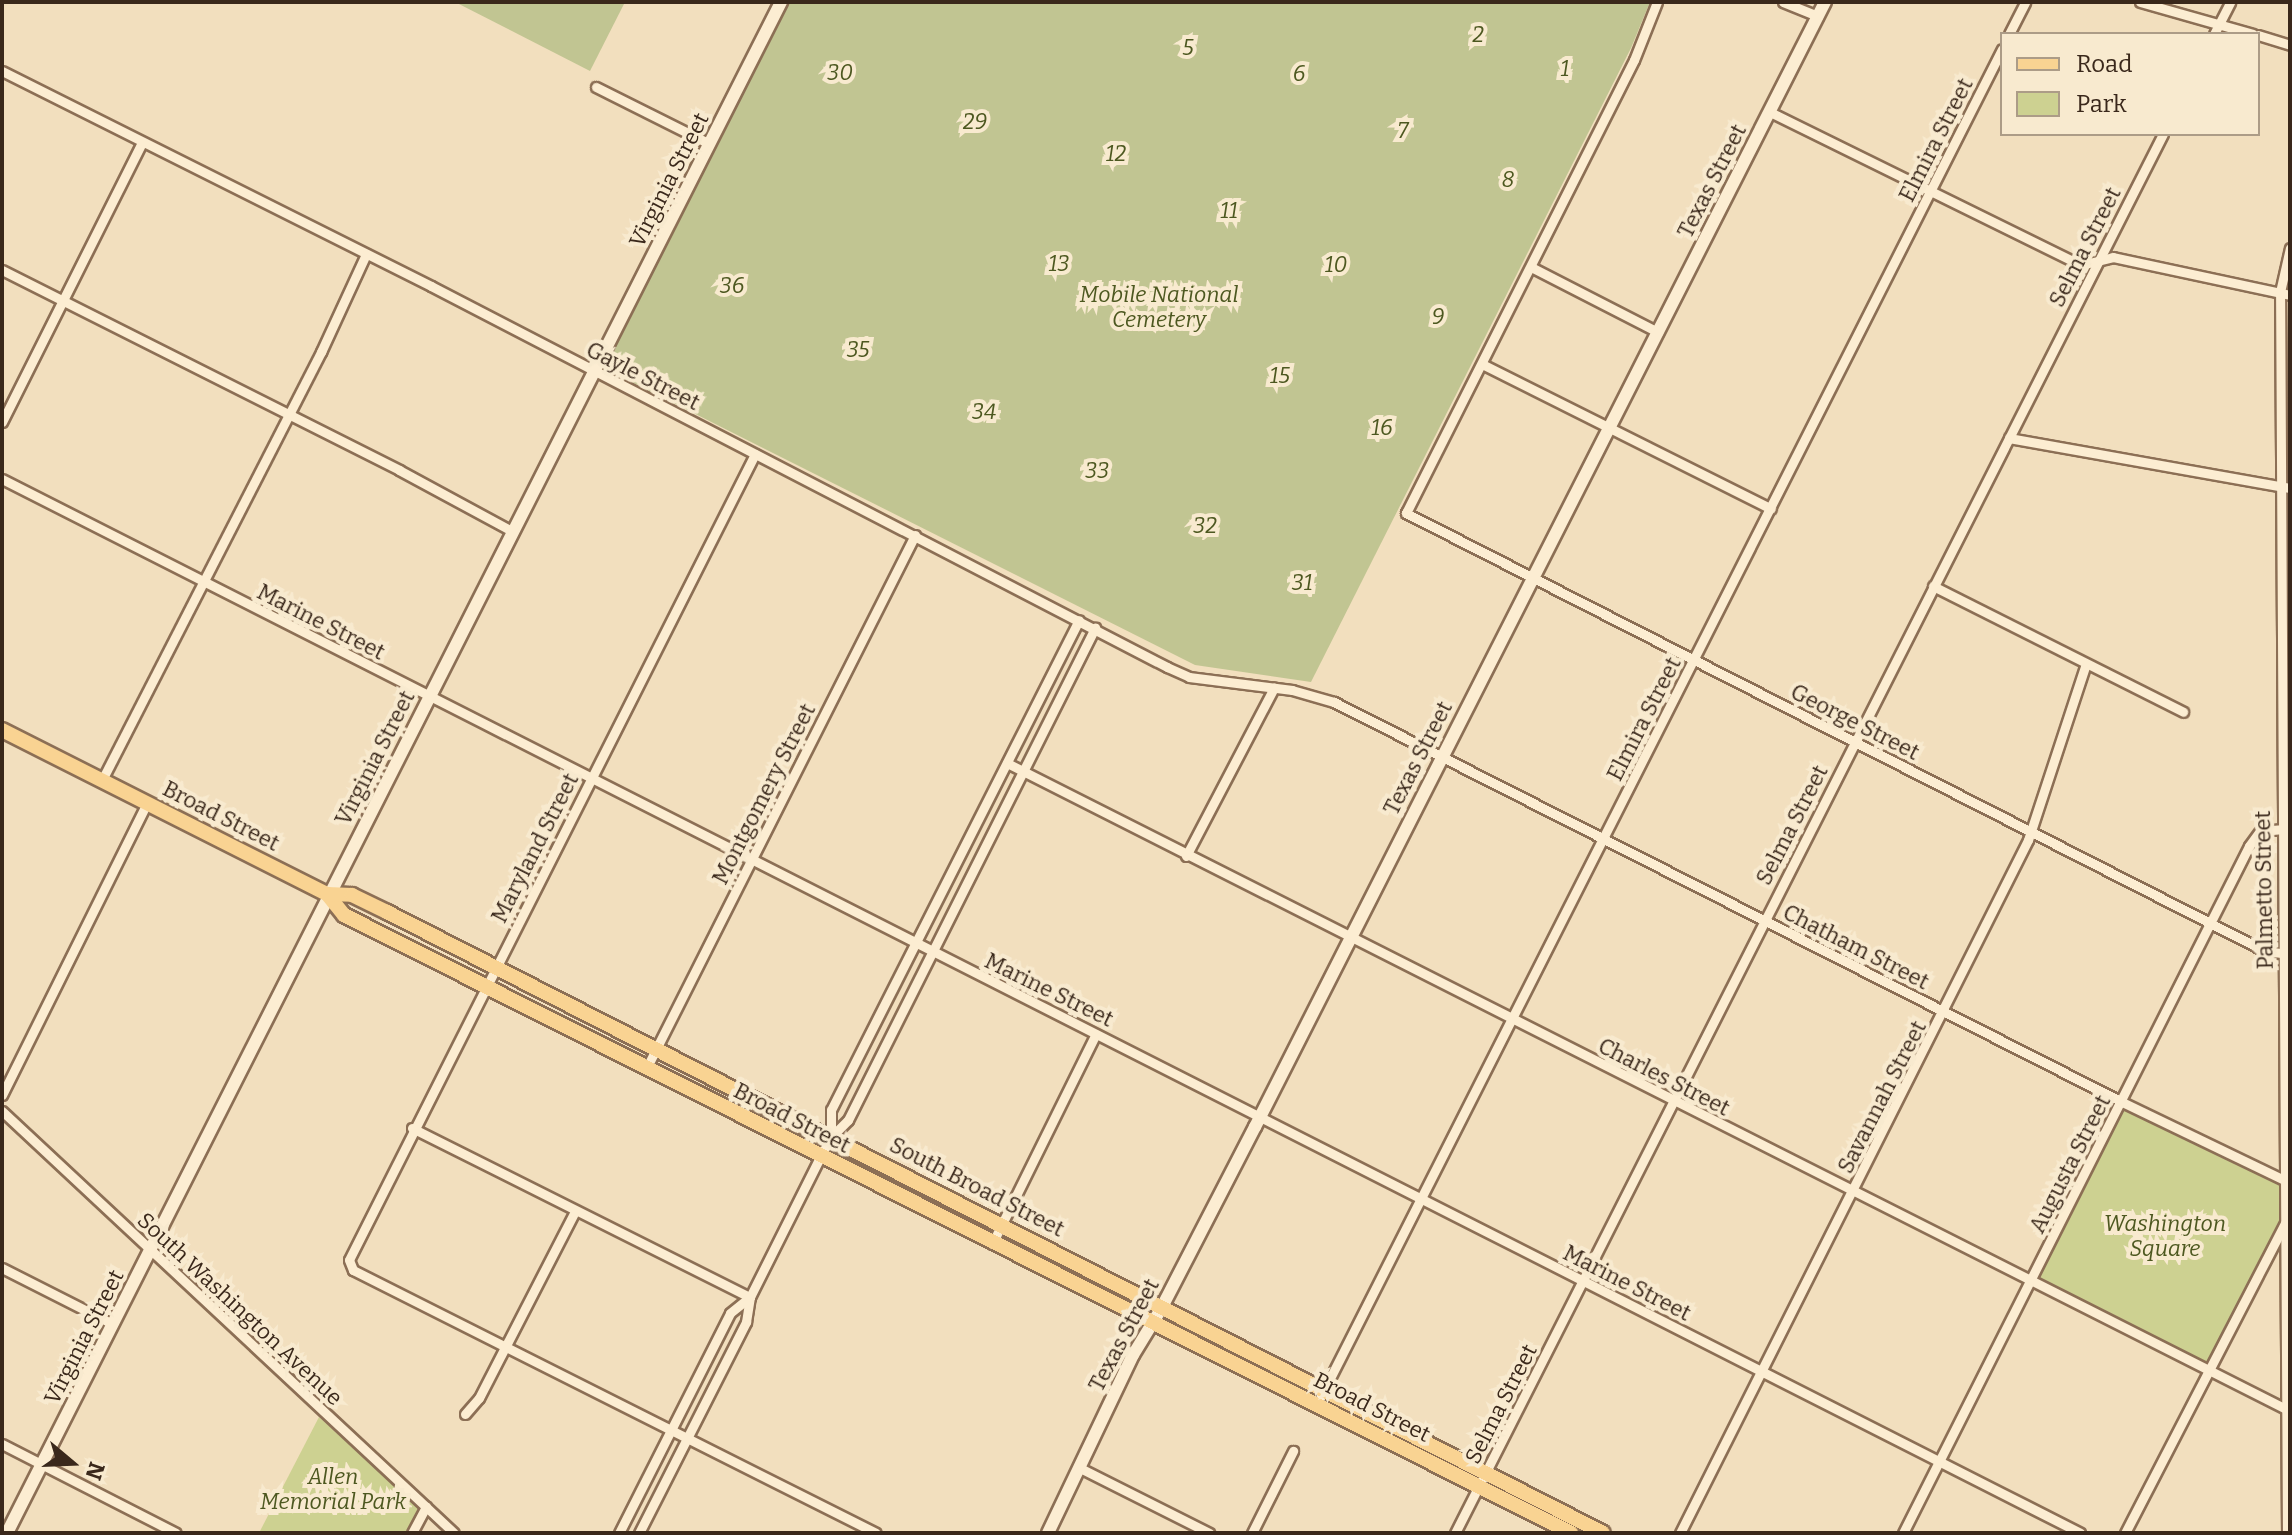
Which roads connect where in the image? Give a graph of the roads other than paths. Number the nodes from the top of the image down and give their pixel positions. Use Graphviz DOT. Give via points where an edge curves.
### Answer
graph roads {
  1 [pos="781,2"];
  2 [pos="1657,2"];
  3 [pos="1783,2"];
  4 [pos="1825,2"];
  5 [pos="2025,2"];
  6 [pos="2140,2"];
  7 [pos="2230,2"];
  8 [pos="1818,16"];
  9 [pos="2216,29"];
  10 [pos="2010,32"];
  11 [pos="2260,36"];
  12 [pos="2290,45"];
  13 [pos="2000,53"];
  14 [pos="2,71"];
  15 [pos="596,87"];
  16 [pos="1770,112"];
  17 [pos="2162,136"];
  18 [pos="142,142"];
  19 [pos="710,144"];
  20 [pos="1932,189"];
  21 [pos="2290,248"];
  22 [pos="366,254"];
  23 [pos="2097,262"];
  24 [pos="1531,267"];
  25 [pos="2,270"];
  26 [pos="2285,294"];
  27 [pos="62,301"];
  28 [pos="1658,332"];
  29 [pos="1482,364"];
  30 [pos="593,371"];
  31 [pos="288,415"];
  32 [pos="2,422"];
  33 [pos="1608,428"];
  34 [pos="2009,438"];
  35 [pos="755,454"];
  36 [pos="2,479"];
  37 [pos="2285,487"];
  38 [pos="1771,509"];
  39 [pos="512,531"];
  40 [pos="915,535"];
  41 [pos="1532,578"];
  42 [pos="203,582"];
  43 [pos="1933,586"];
  44 [pos="1079,620"];
  45 [pos="1095,628"];
  46 [pos="1694,660"];
  47 [pos="2086,664"];
  48 [pos="1274,688"];
  49 [pos="429,697"];
  50 [pos="2183,712"];
  51 [pos="2,730"];
  52 [pos="1854,741"];
  53 [pos="1441,756"];
  54 [pos="1007,763"];
  55 [pos="1023,771"];
  56 [pos="591,779"];
  57 [pos="102,780"];
  58 [pos="147,803"];
  59 [pos="2281,829"];
  60 [pos="2032,831"];
  61 [pos="1603,838"];
  62 [pos="1186,856"];
  63 [pos="750,861"];
  64 [pos="327,894"];
  65 [pos="1764,922"];
  66 [pos="2211,923"];
  67 [pos="1349,939"];
  68 [pos="915,945"];
  69 [pos="933,954"];
  70 [pos="2286,954"];
  71 [pos="494,967"];
  72 [pos="484,987"];
  73 [pos="1944,1012"];
  74 [pos="1511,1020"];
  75 [pos="1096,1034"];
  76 [pos="656,1049"];
  77 [pos="646,1069"];
  78 [pos="2,1095"];
  79 [pos="2122,1102"];
  80 [pos="1673,1103"];
  81 [pos="2,1111"];
  82 [pos="1260,1117"];
  83 [pos="412,1128"];
  84 [pos="831,1137"];
  85 [pos="820,1157"];
  86 [pos="2288,1183"];
  87 [pos="931,1189"];
  88 [pos="1854,1193"];
  89 [pos="1421,1199"];
  90 [pos="921,1208"];
  91 [pos="575,1211"];
  92 [pos="2285,1221"];
  93 [pos="1001,1224"];
  94 [pos="992,1244"];
  95 [pos="150,1251"];
  96 [pos="2,1268"];
  97 [pos="1583,1281"];
  98 [pos="2031,1281"];
  99 [pos="750,1297"];
  100 [pos="1158,1315"];
  101 [pos="113,1324"];
  102 [pos="505,1347"];
  103 [pos="2208,1371"];
  104 [pos="1761,1372"];
  105 [pos="1320,1397"];
  106 [pos="2288,1411"];
  107 [pos="465,1414"];
  108 [pos="671,1429"];
  109 [pos="687,1437"];
  110 [pos="2,1444"];
  111 [pos="1293,1451"];
  112 [pos="1939,1462"];
  113 [pos="41,1464"];
  114 [pos="1078,1467"];
  115 [pos="1482,1480"];
  116 [pos="426,1507"];
  117 [pos="7,1533"];
  118 [pos="176,1533"];
  119 [pos="412,1533"];
  120 [pos="454,1533"];
  121 [pos="619,1533"];
  122 [pos="639,1533"];
  123 [pos="876,1533"];
  124 [pos="1048,1533"];
  125 [pos="1209,1533"];
  126 [pos="1252,1533"];
  127 [pos="1455,1533"];
  128 [pos="1571,1533"];
  129 [pos="1603,1533"];
  130 [pos="1680,1533"];
  131 [pos="1903,1533"];
  132 [pos="2080,1533"];
  133 [pos="2125,1533"];
  134 [pos="2287,1533"];
  1 -- 19 [label="street, Virginia Street"];
  2 -- 24 [label="street" via="1634,60"];
  3 -- 8 [label="street"];
  4 -- 8 [label="street, Texas Street"];
  5 -- 10 [label="street"];
  6 -- 9 [label="street"];
  7 -- 9 [label="street"];
  8 -- 16 [label="street, Texas Street"];
  11 -- 12 [label="street"];
  13 -- 20 [label="street, Elmira Street"];
  14 -- 18 [label="street, Gayle Street"];
  15 -- 19 [label="street"];
  16 -- 20 [label="street"];
  16 -- 28 [label="street, Texas Street"];
  17 -- 23 [label="street, Selma Street"];
  18 -- 22 [label="street, Gayle Street"];
  18 -- 27 [label="street"];
  19 -- 30 [label="street, Virginia Street"];
  20 -- 23 [label="street" via="2081,265"];
  20 -- 38 [label="street, Elmira Street"];
  21 -- 26 [label="street, Palmetto Street"];
  22 -- 30 [label="street, Gayle Street"];
  22 -- 31 [label="street"];
  23 -- 26 [label="street" via="2113,257"];
  23 -- 34 [label="street, Selma Street"];
  24 -- 28 [label="street"];
  24 -- 29 [label="street"];
  25 -- 27 [label="street"];
  26 -- 37 [label="street, Palmetto Street"];
  27 -- 31 [label="street"];
  27 -- 32 [label="street"];
  28 -- 33 [label="street, Texas Street"];
  29 -- 33 [label="street"];
  29 -- 41 [label="street, George Street" via="1406,513"];
  30 -- 35 [label="street, Gayle Street"];
  30 -- 39 [label="street, Virginia Street"];
  31 -- 39 [label="street"];
  31 -- 42 [label="street"];
  33 -- 38 [label="street"];
  33 -- 41 [label="street, Texas Street"];
  34 -- 37 [label="street"];
  34 -- 43 [label="street, Selma Street"];
  35 -- 40 [label="street, Gayle Street"];
  35 -- 56 [label="street, Maryland Street"];
  36 -- 42 [label="street, Marine Street"];
  37 -- 59 [label="street, Palmetto Street"];
  38 -- 46 [label="street, Elmira Street"];
  39 -- 49 [label="street, Virginia Street"];
  40 -- 44 [label="street, Gayle Street"];
  40 -- 63 [label="street, Montgomery Street"];
  41 -- 46 [label="street, George Street"];
  41 -- 53 [label="street, Texas Street"];
  42 -- 49 [label="street, Marine Street"];
  42 -- 57 [label="street"];
  43 -- 47 [label="street"];
  43 -- 52 [label="street, Selma Street"];
  44 -- 45 [label="street, Gayle Street"];
  44 -- 54 [label="street"];
  45 -- 48 [label="street, Gayle Street" via="1189,677"];
  45 -- 55 [label="street"];
  46 -- 52 [label="street, George Street"];
  46 -- 61 [label="street, Elmira Street"];
  47 -- 50 [label="street"];
  47 -- 60 [label="street, Savannah Street"];
  48 -- 53 [label="street, Chatham Street" via="1334,702"];
  48 -- 62 [label="street"];
  49 -- 56 [label="street, Marine Street"];
  49 -- 64 [label="street, Virginia Street"];
  51 -- 57 [label="main road, Broad Street"];
  52 -- 60 [label="street, George Street"];
  52 -- 65 [label="street, Selma Street"];
  53 -- 61 [label="street, Chatham Street"];
  53 -- 67 [label="street, Texas Street"];
  54 -- 55 [label="street, Charles Street"];
  54 -- 68 [label="street"];
  55 -- 62 [label="street, Charles Street"];
  55 -- 69 [label="street"];
  56 -- 63 [label="street, Marine Street"];
  56 -- 71 [label="street, Maryland Street"];
  57 -- 58 [label="main road, Broad Street"];
  58 -- 64 [label="main road, Broad Street"];
  58 -- 78 [label="street"];
  59 -- 66 [label="street, Augusta Street" via="2260,831"];
  59 -- 70 [label="street, Palmetto Street"];
  60 -- 66 [label="street, George Street"];
  60 -- 73 [label="street, Savannah Street"];
  61 -- 65 [label="street, Chatham Street"];
  61 -- 74 [label="street, Elmira Street"];
  62 -- 67 [label="street, Charles Street"];
  63 -- 68 [label="street, Marine Street"];
  63 -- 76 [label="street, Montgomery Street"];
  64 -- 71 [label="main road, South Broad Street" via="352,895"];
  64 -- 72 [label="main road, Broad Street" via="344,915"];
  64 -- 95 [label="street, Virginia Street"];
  65 -- 73 [label="street, Chatham Street"];
  65 -- 80 [label="street, Selma Street"];
  66 -- 70 [label="street, George Street" via="2265,951"];
  66 -- 79 [label="street, Augusta Street"];
  67 -- 74 [label="street, Charles Street"];
  67 -- 82 [label="street, Texas Street"];
  68 -- 69 [label="street, Marine Street"];
  68 -- 84 [label="street" via="831,1110"];
  69 -- 75 [label="street, Marine Street"];
  69 -- 84 [label="street" via="848,1120"];
  70 -- 86 [label="street, Palmetto Street"];
  71 -- 72 [label="street, Maryland Street"];
  71 -- 76 [label="main road, South Broad Street"];
  72 -- 77 [label="main road, Broad Street"];
  72 -- 83 [label="street, Maryland Street"];
  73 -- 79 [label="street, Chatham Street"];
  73 -- 88 [label="street, Savannah Street"];
  74 -- 80 [label="street, Charles Street"];
  74 -- 89 [label="street, Elmira Street"];
  75 -- 82 [label="street, Marine Street"];
  75 -- 93 [label="street"];
  76 -- 77 [label="street, Montgomery Street"];
  76 -- 84 [label="main road, South Broad Street"];
  77 -- 85 [label="main road, Broad Street"];
  79 -- 86 [label="street, Chatham Street"];
  79 -- 98 [label="street, Augusta Street"];
  80 -- 88 [label="street, Charles Street"];
  80 -- 97 [label="street, Selma Street"];
  81 -- 95 [label="street, South Washington Avenue"];
  82 -- 89 [label="street, Marine Street"];
  82 -- 100 [label="street, Texas Street"];
  83 -- 91 [label="street"];
  83 -- 102 [label="street, Maryland Street" via="349,1260 353,1270"];
  84 -- 85 [label="street"];
  84 -- 87 [label="main road, South Broad Street"];
  85 -- 90 [label="main road, Broad Street"];
  85 -- 99 [label="street"];
  86 -- 92 [label="street, Palmetto Street"];
  87 -- 90 [label="street"];
  87 -- 93 [label="main road, South Broad Street"];
  88 -- 98 [label="street, Charles Street"];
  88 -- 104 [label="street, Savannah Street"];
  89 -- 97 [label="street, Marine Street"];
  89 -- 105 [label="street, Elmira Street"];
  90 -- 94 [label="main road, Broad Street"];
  91 -- 99 [label="street"];
  91 -- 102 [label="street"];
  92 -- 103 [label="street"];
  92 -- 106 [label="street, Palmetto Street"];
  93 -- 94 [label="street"];
  93 -- 100 [label="main road, South Broad Street"];
  94 -- 100 [label="main road, Broad Street"];
  95 -- 101 [label="street, Virginia Street"];
  95 -- 116 [label="street, South Washington Avenue"];
  96 -- 101 [label="street"];
  97 -- 104 [label="street, Marine Street"];
  97 -- 115 [label="street, Selma Street"];
  98 -- 103 [label="street, Charles Street"];
  98 -- 112 [label="street, Augusta Street"];
  99 -- 108 [label="street" via="730,1313"];
  99 -- 109 [label="street" via="746,1322"];
  100 -- 105 [label="main road, Broad Street"];
  100 -- 114 [label="street, Texas Street"];
  101 -- 113 [label="street, Virginia Street"];
  102 -- 107 [label="street"];
  102 -- 108 [label="street"];
  103 -- 106 [label="street, Charles Street"];
  103 -- 133 [label="street"];
  104 -- 112 [label="street, Marine Street"];
  104 -- 130 [label="street, Savannah Street"];
  105 -- 115 [label="main road, Broad Street"];
  106 -- 134 [label="street, Palmetto Street"];
  108 -- 109 [label="street"];
  108 -- 121 [label="street"];
  109 -- 122 [label="street"];
  109 -- 123 [label="street"];
  110 -- 113 [label="street"];
  111 -- 126 [label="street"];
  112 -- 131 [label="street, Augusta Street"];
  112 -- 132 [label="street, Marine Street"];
  113 -- 117 [label="street, Virginia Street"];
  113 -- 118 [label="street"];
  114 -- 124 [label="street, Texas Street"];
  114 -- 125 [label="street"];
  115 -- 127 [label="street, Selma Street"];
  115 -- 128 [label="main road, Broad Street"];
  115 -- 129 [label="main road"];
  116 -- 119 [label="street"];
  116 -- 120 [label="street, South Washington Avenue"];
}
